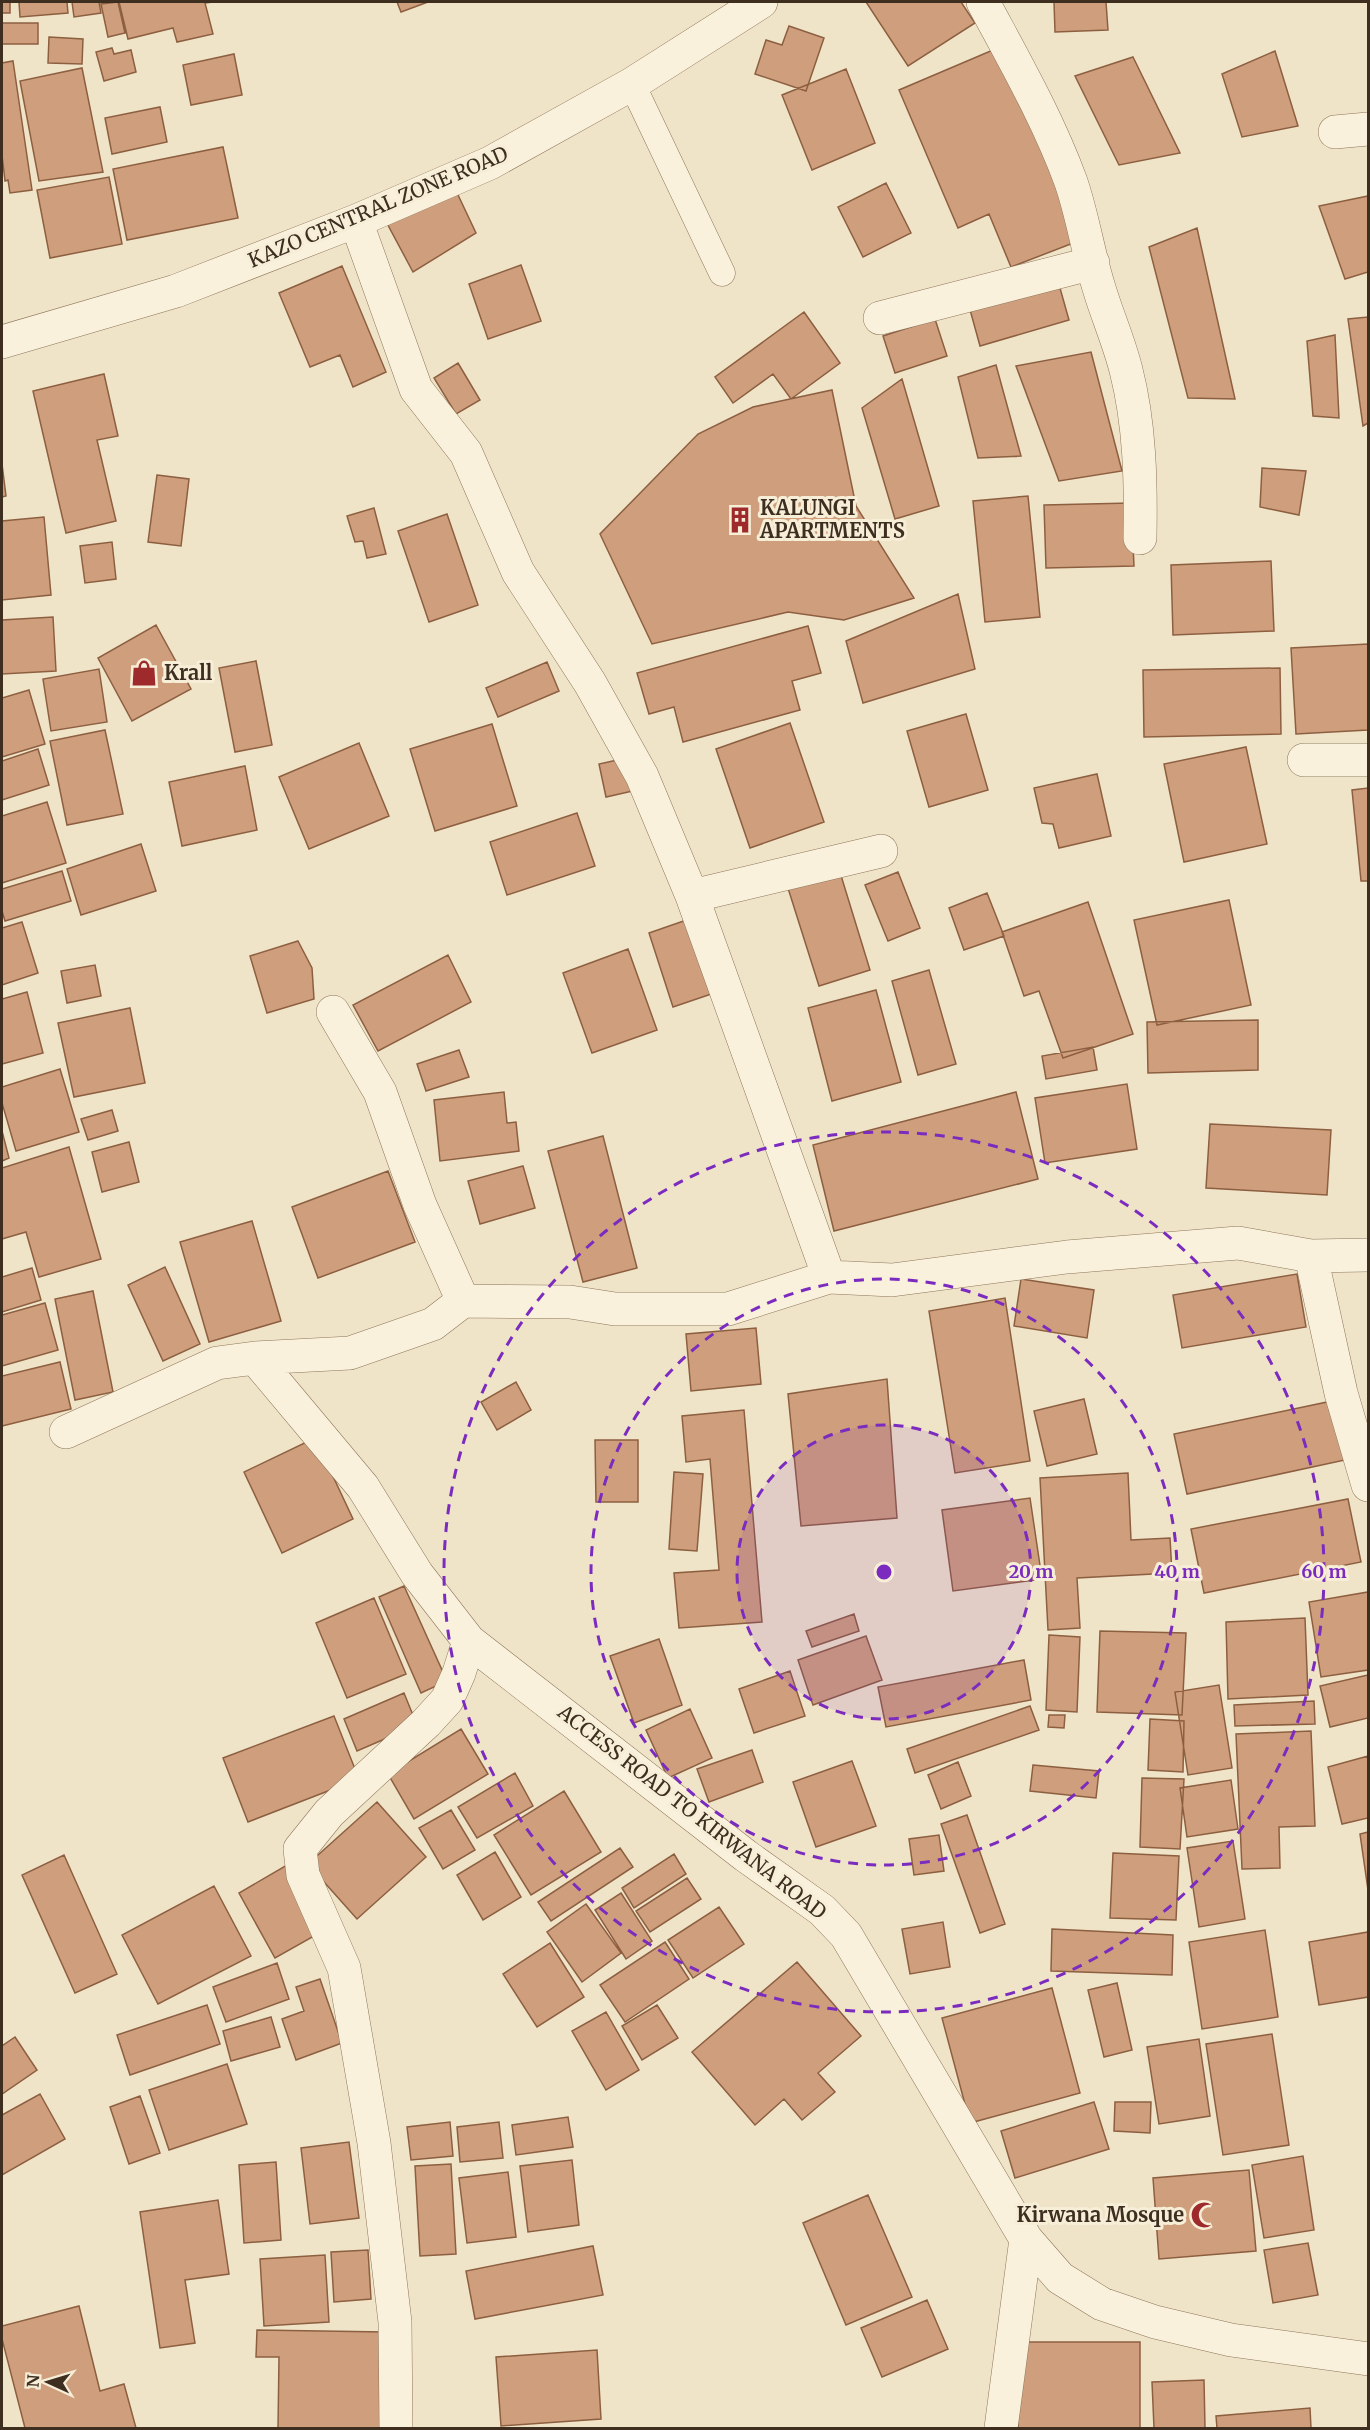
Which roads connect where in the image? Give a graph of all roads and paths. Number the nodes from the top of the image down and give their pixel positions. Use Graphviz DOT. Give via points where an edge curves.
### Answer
graph roads {
  1 [pos="761,2"];
  2 [pos="983,2"];
  3 [pos="632,84"];
  4 [pos="1368,129"];
  5 [pos="1335,132"];
  6 [pos="356,221"];
  7 [pos="1093,263"];
  8 [pos="722,273"];
  9 [pos="880,318"];
  10 [pos="2,342"];
  11 [pos="1140,538"];
  12 [pos="1304,760"];
  13 [pos="1368,760"];
  14 [pos="881,851"];
  15 [pos="692,896"];
  16 [pos="333,1012"];
  17 [pos="1368,1255"];
  18 [pos="1311,1256"];
  19 [pos="829,1277"];
  20 [pos="463,1301"];
  21 [pos="255,1358"];
  22 [pos="66,1432"];
  23 [pos="1368,1485"];
  24 [pos="469,1641"];
  25 [pos="1026,2239"];
  26 [pos="1368,2359"];
  27 [pos="396,2428"];
  28 [pos="1001,2428"];
  1 -- 3 [label="street, KAZO CENTRAL ZONE ROAD"];
  2 -- 7 [label="street" via="1027,84 1070,181"];
  3 -- 6 [label="street, KAZO CENTRAL ZONE ROAD" via="490,163"];
  3 -- 8 [label="lane"];
  4 -- 5 [label="street"];
  6 -- 10 [label="street, KAZO CENTRAL ZONE ROAD" via="176,291"];
  6 -- 15 [label="street" via="416,389 466,453 518,572 590,683 642,776"];
  7 -- 9 [label="street"];
  7 -- 11 [label="street" via="1126,370 1136,423 1141,479"];
  12 -- 13 [label="street"];
  14 -- 15 [label="street"];
  15 -- 19 [label="street"];
  16 -- 20 [label="street" via="380,1092 420,1205"];
  17 -- 18 [label="street"];
  18 -- 19 [label="street" via="1238,1244 1067,1257 892,1280"];
  18 -- 23 [label="street" via="1341,1393"];
  19 -- 20 [label="street" via="728,1309 615,1309 570,1302"];
  20 -- 21 [label="street" via="433,1324 350,1353"];
  21 -- 22 [label="street" via="217,1363"];
  21 -- 24 [label="street, ACCESS ROAD TO KIRWANA ROAD" via="363,1487 417,1574"];
  24 -- 25 [label="street, ACCESS ROAD TO KIRWANA ROAD" via="746,1856 822,1910 838,1927 869,1972"];
  24 -- 27 [label="street" via="447,1700 329,1813 300,1849 303,1875 344,1968 363,2076 394,2322"];
  25 -- 26 [label="street, ACCESS ROAD TO KIRWANA ROAD" via="1060,2278 1102,2304 1232,2340"];
  25 -- 28 [label="street"];
}
